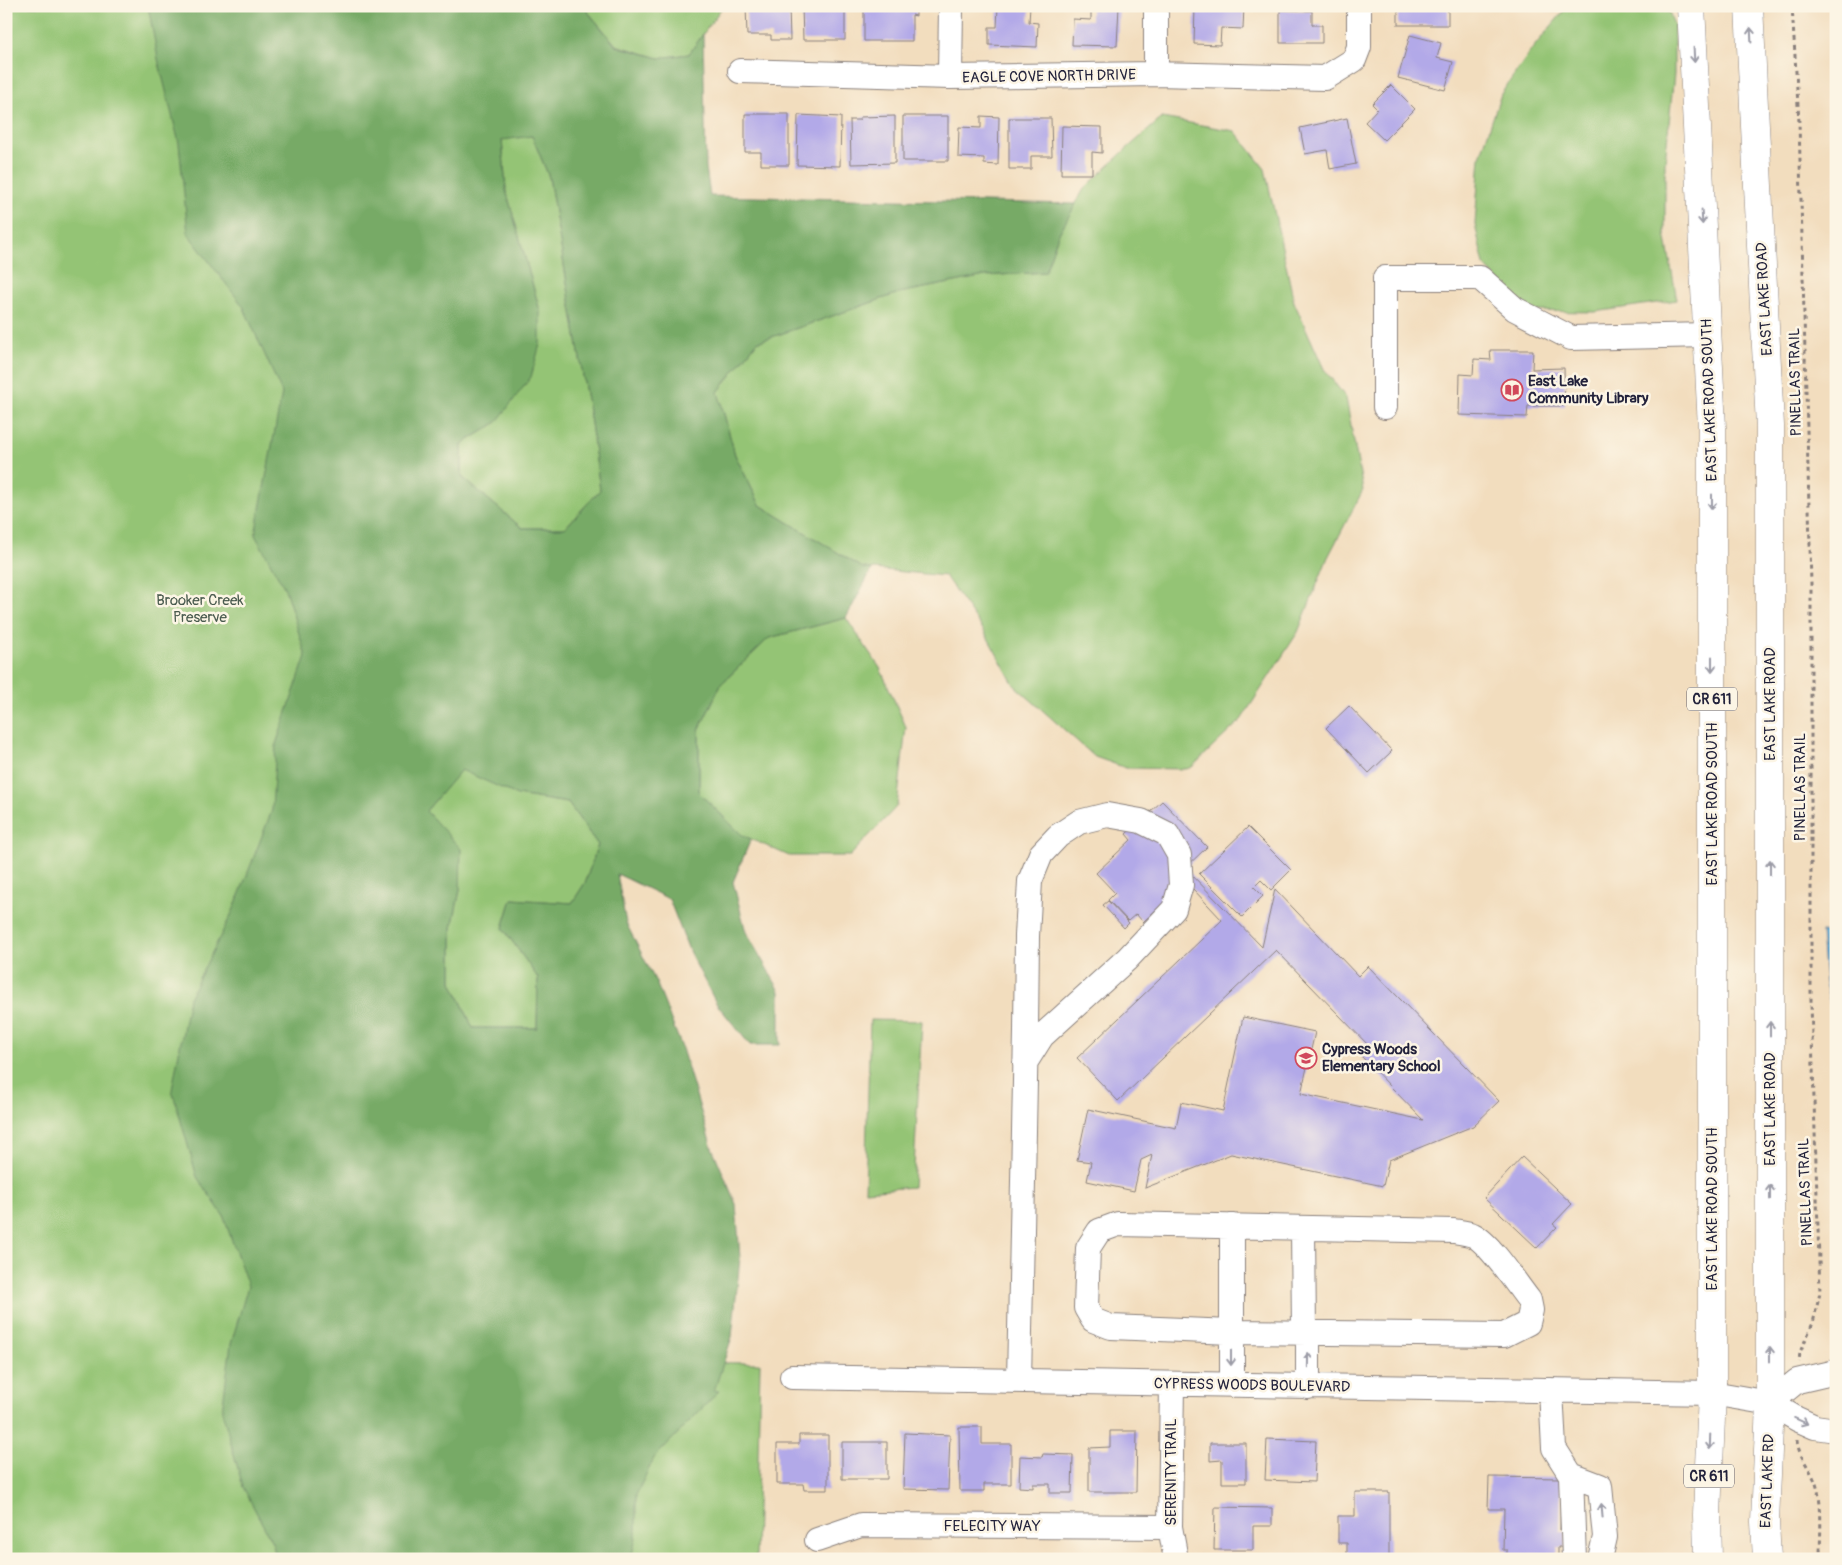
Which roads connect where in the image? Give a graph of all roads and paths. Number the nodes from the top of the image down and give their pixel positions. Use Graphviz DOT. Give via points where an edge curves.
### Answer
graph roads {
  1 [pos="951,6"];
  2 [pos="1156,6"];
  3 [pos="1359,6"];
  4 [pos="1692,6"];
  5 [pos="1749,6"];
  6 [pos="1792,6"];
  7 [pos="740,71"];
  8 [pos="1156,74"];
  9 [pos="950,77"];
  10 [pos="1708,335"];
  11 [pos="1385,407"];
  12 [pos="1025,1063"];
  13 [pos="1232,1226"];
  14 [pos="1303,1228"];
  15 [pos="1231,1332"];
  16 [pos="1306,1332"];
  17 [pos="1836,1372"];
  18 [pos="792,1377"];
  19 [pos="1020,1381"];
  20 [pos="1797,1381"];
  21 [pos="1172,1384"];
  22 [pos="1232,1385"];
  23 [pos="1308,1387"];
  24 [pos="1551,1390"];
  25 [pos="1712,1393"];
  26 [pos="1770,1403"];
  27 [pos="1797,1419"];
  28 [pos="1836,1430"];
  29 [pos="1571,1475"];
  30 [pos="1170,1527"];
  31 [pos="817,1540"];
  32 [pos="1176,1559"];
  33 [pos="1574,1559"];
  34 [pos="1600,1559"];
  35 [pos="1708,1559"];
  36 [pos="1767,1559"];
  37 [pos="1820,1559"];
  1 -- 9 [label="street"];
  2 -- 8 [label="street"];
  3 -- 8 [label="street, EAGLE COVE NORTH DRIVE" via="1359,47 1354,60 1325,78"];
  4 -- 10 [label="main road, EAST LAKE ROAD SOUTH / CR 611, one-way"];
  26 -- 5 [label="main road, EAST LAKE ROAD, one-way" via="1770,426"];
  6 -- 20 [label="path, PINELLAS TRAIL" via="1799,122 1811,584 1811,1003 1820,1293 1813,1323 1800,1352"];
  7 -- 9 [label="street, EAGLE COVE NORTH DRIVE"];
  8 -- 9 [label="street, EAGLE COVE NORTH DRIVE"];
  10 -- 11 [label="street" via="1571,338 1514,309 1480,278 1385,278"];
  10 -- 25 [label="main road, EAST LAKE ROAD SOUTH / CR 611, one-way" via="1712,428"];
  12 -- 12 [label="street" via="1030,881 1041,854 1058,836 1079,822 1107,815 1141,821 1167,834 1179,855 1181,885 1174,909 1128,959 1042,1036"];
  12 -- 19 [label="street"];
  13 -- 14 [label="street"];
  13 -- 15 [label="street"];
  13 -- 15 [label="street" via="1118,1224 1099,1231 1088,1248 1086,1271 1086,1308 1093,1320 1111,1327"];
  14 -- 16 [label="street"];
  14 -- 16 [label="street" via="1454,1231 1474,1236 1489,1248 1529,1300 1531,1310 1528,1323 1504,1335"];
  15 -- 16 [label="street"];
  15 -- 22 [label="street, one-way"];
  23 -- 16 [label="street, one-way"];
  17 -- 20 [label="street"];
  18 -- 19 [label="street, CYPRESS WOODS BOULEVARD"];
  19 -- 21 [label="street, CYPRESS WOODS BOULEVARD"];
  20 -- 26 [label="street"];
  21 -- 22 [label="street, CYPRESS WOODS BOULEVARD"];
  21 -- 30 [label="street, SERENITY TRAIL"];
  22 -- 23 [label="street, CYPRESS WOODS BOULEVARD"];
  23 -- 24 [label="street, CYPRESS WOODS BOULEVARD"];
  24 -- 25 [label="street, CYPRESS WOODS BOULEVARD"];
  24 -- 29 [label="street" via="1554,1448"];
  25 -- 26 [label="street, CYPRESS WOODS BOULEVARD"];
  25 -- 35 [label="main road, CR 611, one-way"];
  26 -- 27 [label="street"];
  26 -- 36 [label="main road, EAST LAKE RD" via="1765,1522"];
  27 -- 28 [label="street, one-way" via="1816,1427"];
  27 -- 37 [label="path" via="1797,1448 1817,1486"];
  29 -- 33 [label="street"];
  34 -- 29 [label="street, one-way" via="1605,1537 1600,1486"];
  30 -- 31 [label="street, FELECITY WAY" via="861,1525"];
  30 -- 32 [label="street, SERENITY TRAIL"];
}
